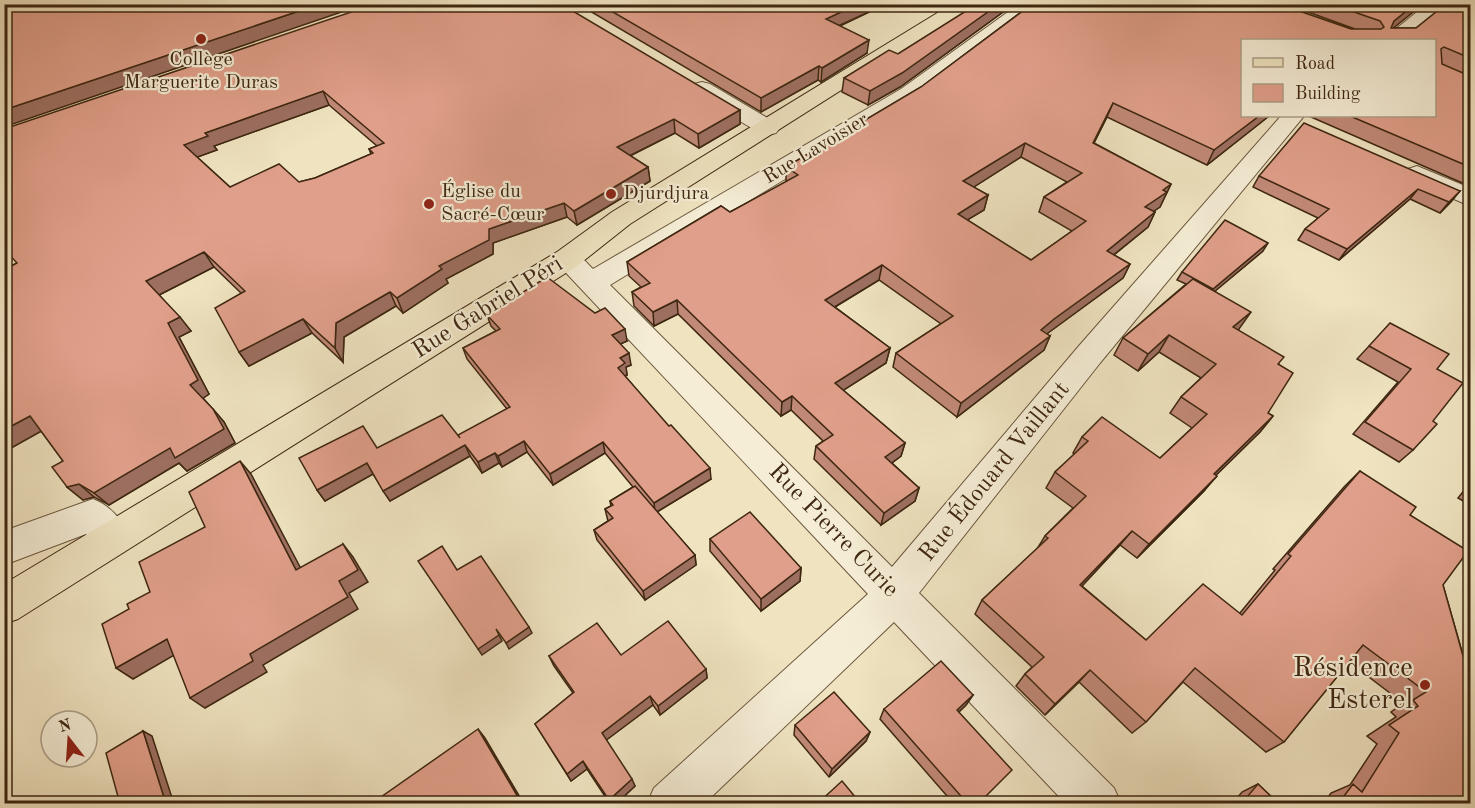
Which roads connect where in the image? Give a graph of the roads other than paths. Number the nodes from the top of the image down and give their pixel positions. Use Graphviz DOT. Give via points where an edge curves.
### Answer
graph roads {
  1 [pos="968,4"];
  2 [pos="1033,4"];
  3 [pos="1440,4"];
  4 [pos="1395,39"];
  5 [pos="681,76"];
  6 [pos="1297,121"];
  7 [pos="762,131"];
  8 [pos="797,161"];
  9 [pos="1395,165"];
  10 [pos="1470,198"];
  11 [pos="579,271"];
  12 [pos="112,539"];
  13 [pos="4,548"];
  14 [pos="895,593"];
  15 [pos="4,606"];
  16 [pos="670,804"];
  17 [pos="1098,804"];
  1 -- 7 [label="main road, Rue Gabriel Péri"];
  2 -- 8 [label="street, Rue Lavoisier" via="909,94"];
  3 -- 4 [label="street"];
  5 -- 7 [label="street"];
  6 -- 14 [label="street, Rue Édouard Vaillant" via="1089,356"];
  7 -- 8 [label="street"];
  7 -- 11 [label="main road, Rue Gabriel Péri" via="621,218"];
  8 -- 11 [label="street, Rue Lavoisier"];
  9 -- 10 [label="street"];
  11 -- 12 [label="main road, Rue Gabriel Péri"];
  11 -- 14 [label="street, Rue Pierre Curie"];
  12 -- 13 [label="street" via="93,515"];
  12 -- 15 [label="main road, Rue Gabriel Péri"];
  14 -- 16 [label="street, Rue Édouard Vaillant"];
  14 -- 17 [label="street, Rue Pierre Curie"];
}
